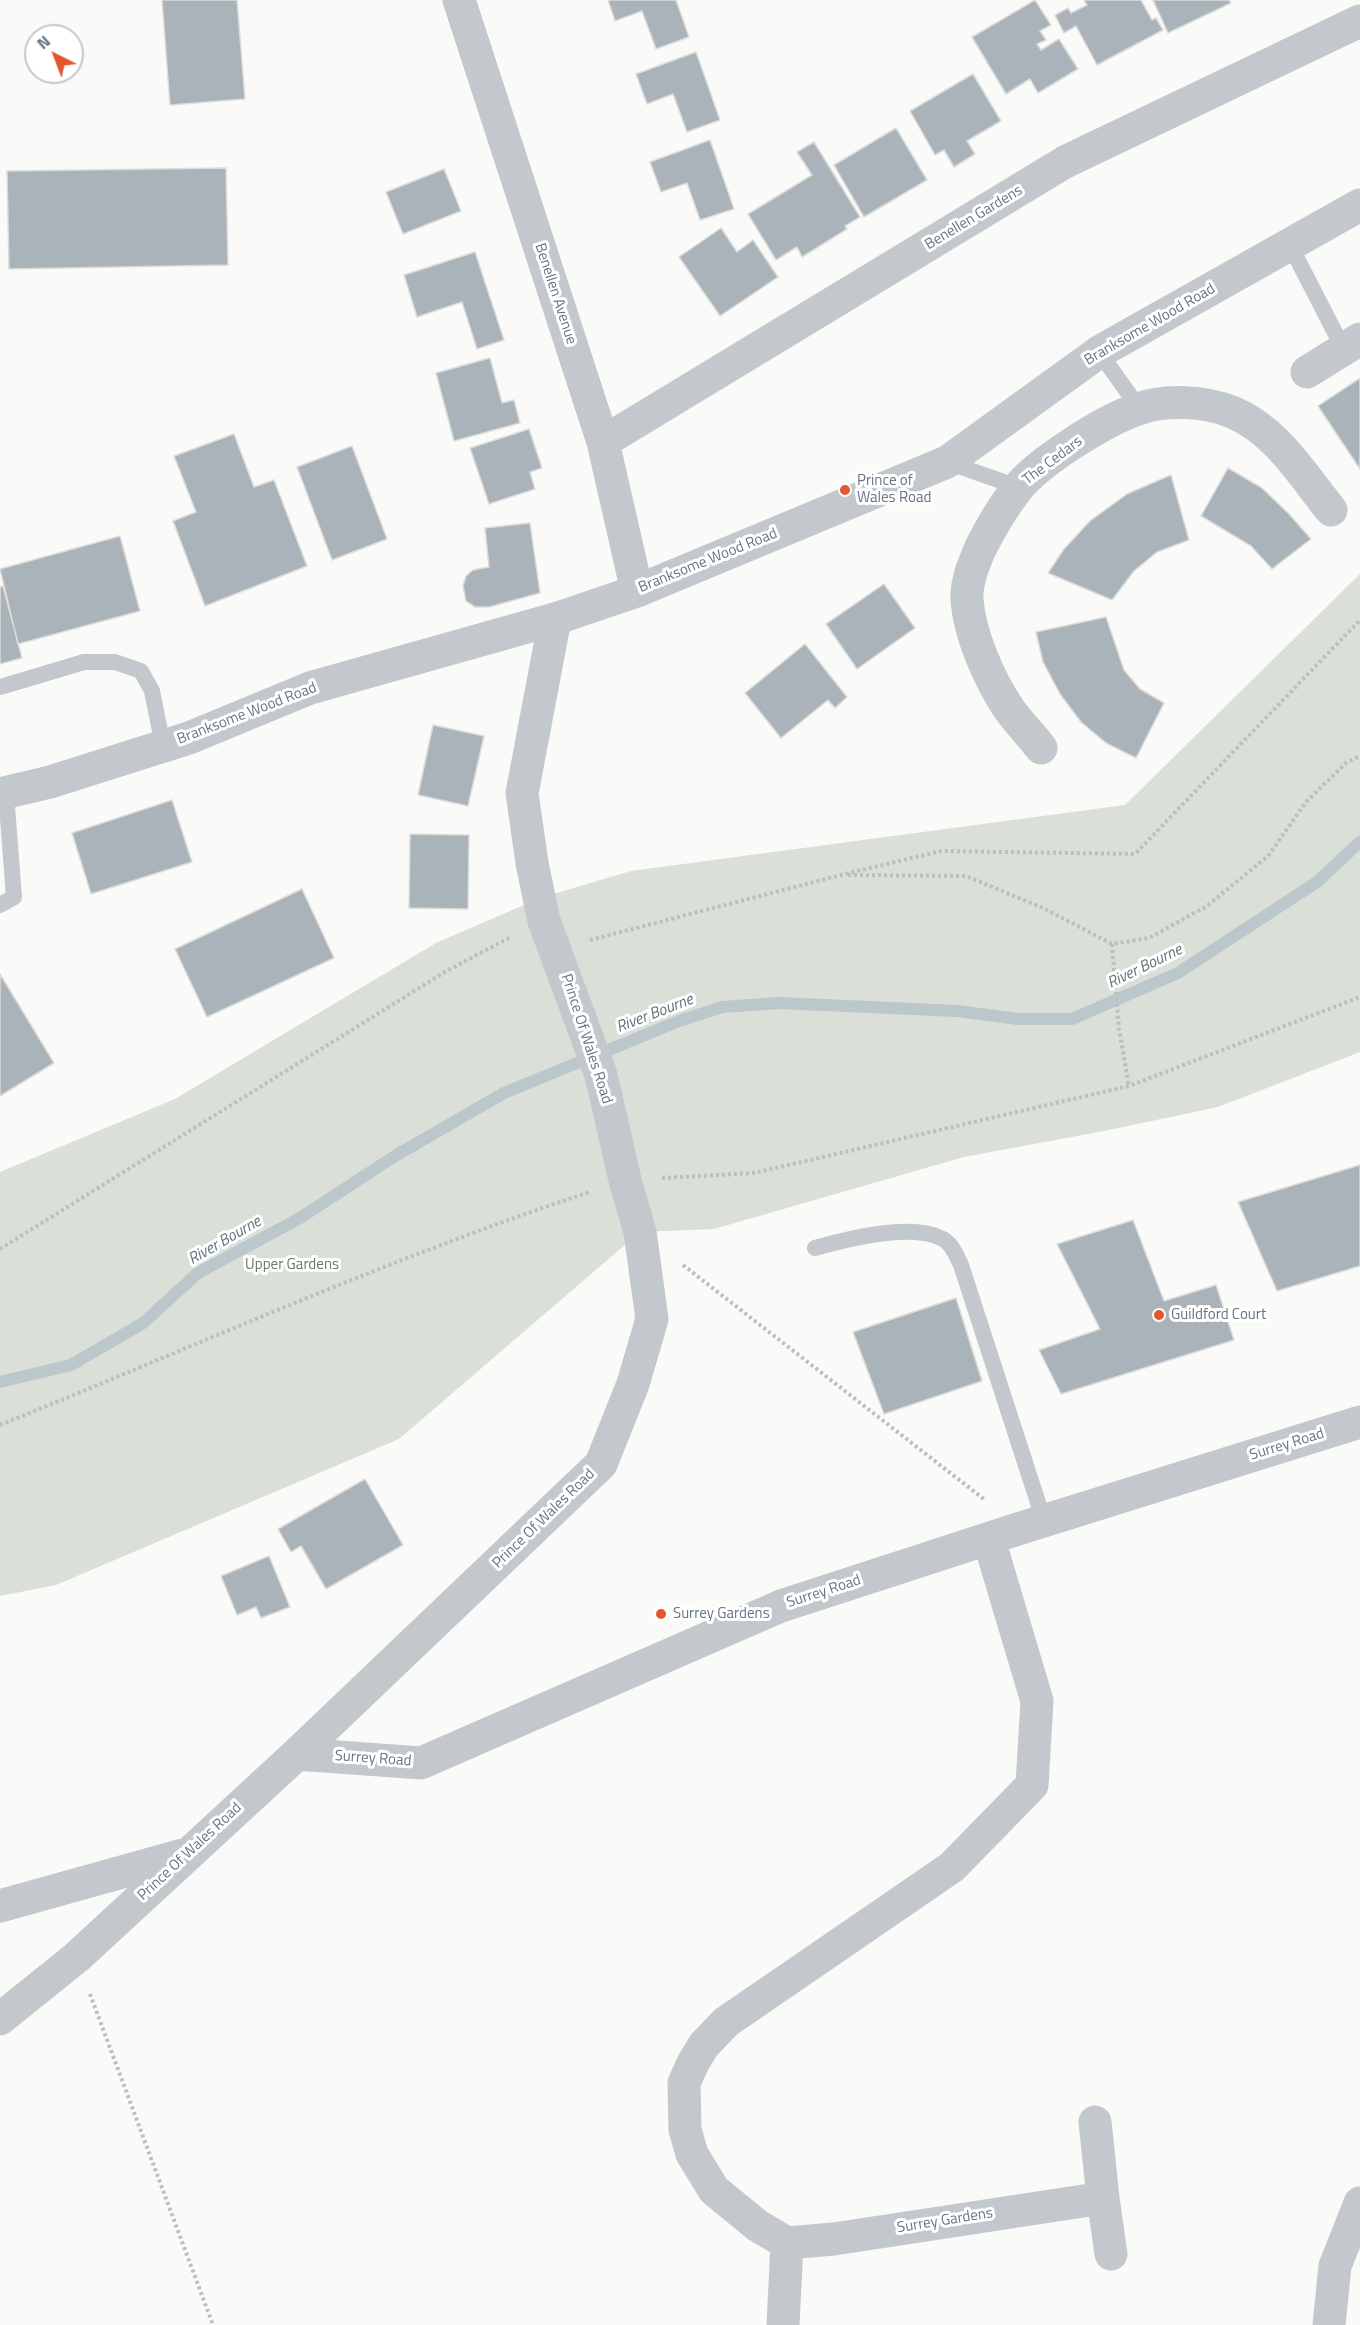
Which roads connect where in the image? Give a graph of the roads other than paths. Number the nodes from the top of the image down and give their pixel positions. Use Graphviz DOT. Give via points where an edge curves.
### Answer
graph roads {
  1 [pos="459,0"];
  2 [pos="1360,21"];
  3 [pos="1360,205"];
  4 [pos="1290,245"];
  5 [pos="1352,344"];
  6 [pos="1099,352"];
  7 [pos="1307,372"];
  8 [pos="1138,408"];
  9 [pos="603,442"];
  10 [pos="947,462"];
  11 [pos="1018,488"];
  12 [pos="1331,510"];
  13 [pos="637,591"];
  14 [pos="555,619"];
  15 [pos="0,687"];
  16 [pos="163,746"];
  17 [pos="1041,748"];
  18 [pos="3,794"];
  19 [pos="0,905"];
  20 [pos="815,1248"];
  21 [pos="1360,1422"];
  22 [pos="1033,1525"];
  23 [pos="989,1540"];
  24 [pos="297,1754"];
  25 [pos="186,1854"];
  26 [pos="0,1906"];
  27 [pos="0,2019"];
  28 [pos="1095,2122"];
  29 [pos="1103,2198"];
  30 [pos="1360,2203"];
  31 [pos="788,2243"];
  32 [pos="1111,2254"];
  33 [pos="783,2325"];
  34 [pos="1329,2325"];
  1 -- 9 [label="street, Benellen Avenue"];
  2 -- 9 [label="street, Benellen Gardens" via="1065,162"];
  3 -- 4 [label="street, Branksome Wood Road"];
  4 -- 5 [label="lane"];
  4 -- 6 [label="street, Branksome Wood Road"];
  5 -- 7 [label="street"];
  6 -- 8 [label="lane"];
  6 -- 10 [label="street, Branksome Wood Road"];
  8 -- 11 [label="street, The Cedars" via="1053,457"];
  8 -- 12 [label="street, The Cedars" via="1173,403 1204,406 1230,411 1251,421 1272,437"];
  9 -- 13 [label="street, Benellen Avenue"];
  10 -- 11 [label="lane"];
  10 -- 13 [label="street, Branksome Wood Road"];
  11 -- 17 [label="street, The Cedars" via="991,527 972,566 967,598 983,659 1009,709"];
  13 -- 14 [label="street, Branksome Wood Road"];
  14 -- 16 [label="street, Branksome Wood Road" via="310,688"];
  14 -- 24 [label="street, Prince Of Wales Road" via="522,793 532,863 549,935 601,1075 640,1232 652,1319 633,1384 601,1464"];
  15 -- 16 [label="lane" via="84,662 115,662 141,671 152,691"];
  16 -- 18 [label="street, Branksome Wood Road"];
  18 -- 19 [label="lane" via="14,897"];
  20 -- 22 [label="lane" via="868,1235 920,1232 944,1239 954,1250"];
  21 -- 22 [label="street, Surrey Road"];
  22 -- 23 [label="street, Surrey Road"];
  23 -- 24 [label="street, Surrey Road" via="781,1606 421,1763"];
  23 -- 31 [label="street" via="1037,1701 1032,1785 952,1867 726,2022 704,2045 684,2084 685,2130 704,2176 714,2190 758,2226"];
  24 -- 25 [label="street, Prince Of Wales Road"];
  25 -- 26 [label="street"];
  25 -- 27 [label="street, Prince Of Wales Road" via="76,1958"];
  28 -- 29 [label="street"];
  29 -- 31 [label="street, Surrey Gardens"];
  29 -- 32 [label="street"];
  30 -- 34 [label="street" via="1335,2266"];
  31 -- 33 [label="street"];
}
